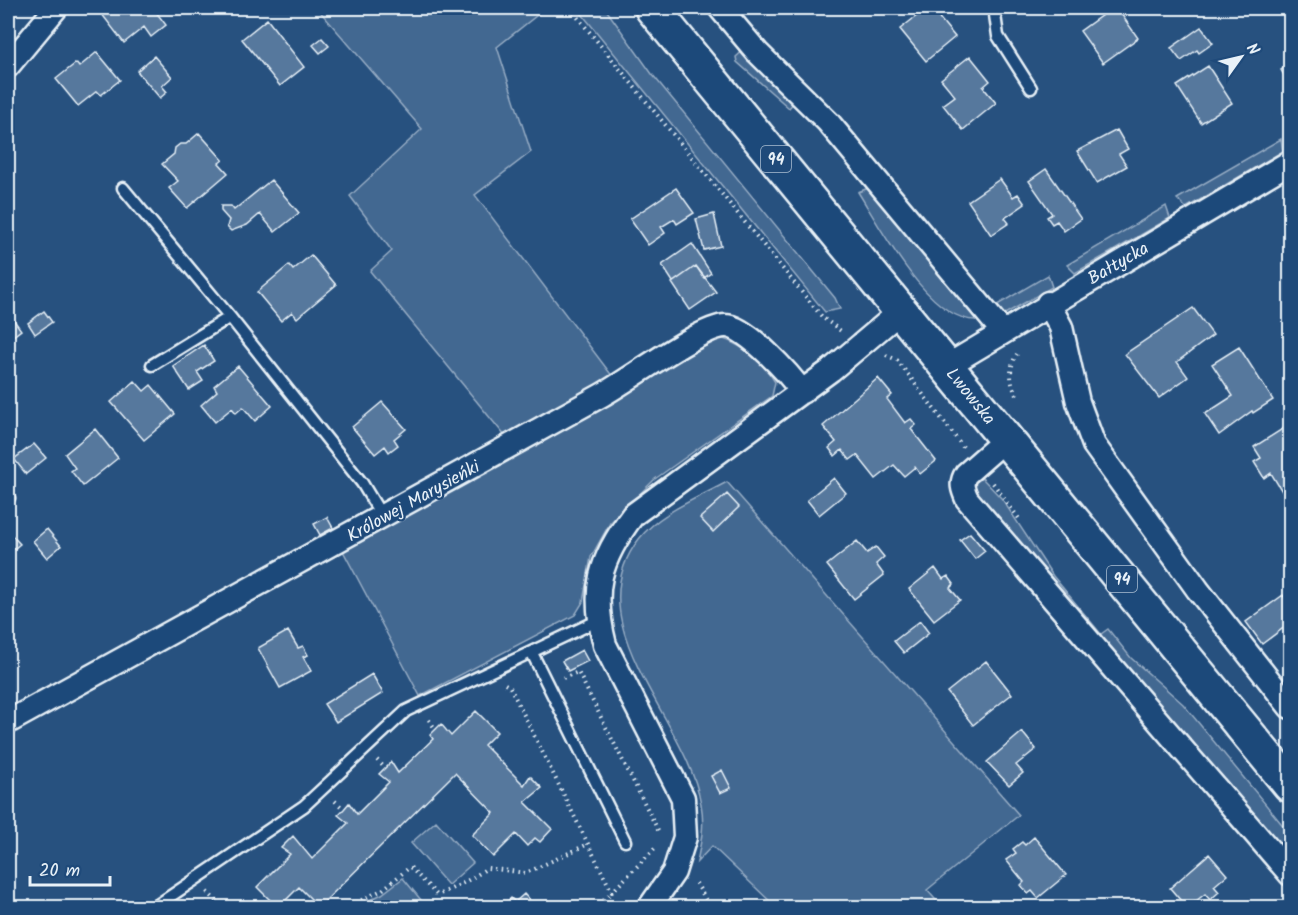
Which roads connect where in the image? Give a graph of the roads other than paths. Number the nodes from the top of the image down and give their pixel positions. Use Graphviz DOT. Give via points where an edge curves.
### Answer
graph roads {
  1 [pos="56,8"];
  2 [pos="652,8"];
  3 [pos="720,8"];
  4 [pos="993,8"];
  5 [pos="8,66"];
  6 [pos="1032,88"];
  7 [pos="1290,162"];
  8 [pos="123,188"];
  9 [pos="1048,303"];
  10 [pos="901,311"];
  11 [pos="230,317"];
  12 [pos="1002,331"];
  13 [pos="152,365"];
  14 [pos="947,366"];
  15 [pos="802,392"];
  16 [pos="1006,439"];
  17 [pos="383,518"];
  18 [pos="599,620"];
  19 [pos="532,653"];
  20 [pos="1290,707"];
  21 [pos="8,722"];
  22 [pos="1290,785"];
  23 [pos="625,841"];
  24 [pos="1290,874"];
  25 [pos="153,908"];
  26 [pos="649,908"];
  1 -- 5 [label="street"];
  2 -- 10 [label="main road, Lwowska / 94"];
  3 -- 12 [label="street" via="757,52 828,122"];
  4 -- 6 [label="lane" via="998,36"];
  7 -- 9 [label="street, Bałtycka"];
  8 -- 11 [label="lane"];
  9 -- 12 [label="street, Bałtycka"];
  9 -- 20 [label="street" via="1061,327 1078,402 1094,445 1198,590"];
  10 -- 14 [label="main road, Lwowska / 94"];
  10 -- 15 [label="street"];
  11 -- 13 [label="lane"];
  11 -- 17 [label="lane" via="362,483"];
  12 -- 14 [label="street, Bałtycka"];
  14 -- 16 [label="main road, Lwowska / 94"];
  15 -- 17 [label="street, Królowej Marysieńki" via="779,363 754,341 729,325 713,327 633,378"];
  15 -- 18 [label="street" via="633,515 615,538 602,567 597,595"];
  16 -- 22 [label="main road, Lwowska / 94"];
  16 -- 24 [label="street" via="962,480 967,499"];
  17 -- 21 [label="street, Królowej Marysieńki"];
  18 -- 19 [label="lane"];
  18 -- 26 [label="street" via="605,645 682,798 685,837 674,872"];
  19 -- 23 [label="lane"];
  19 -- 25 [label="lane" via="406,711 304,806"];
}
